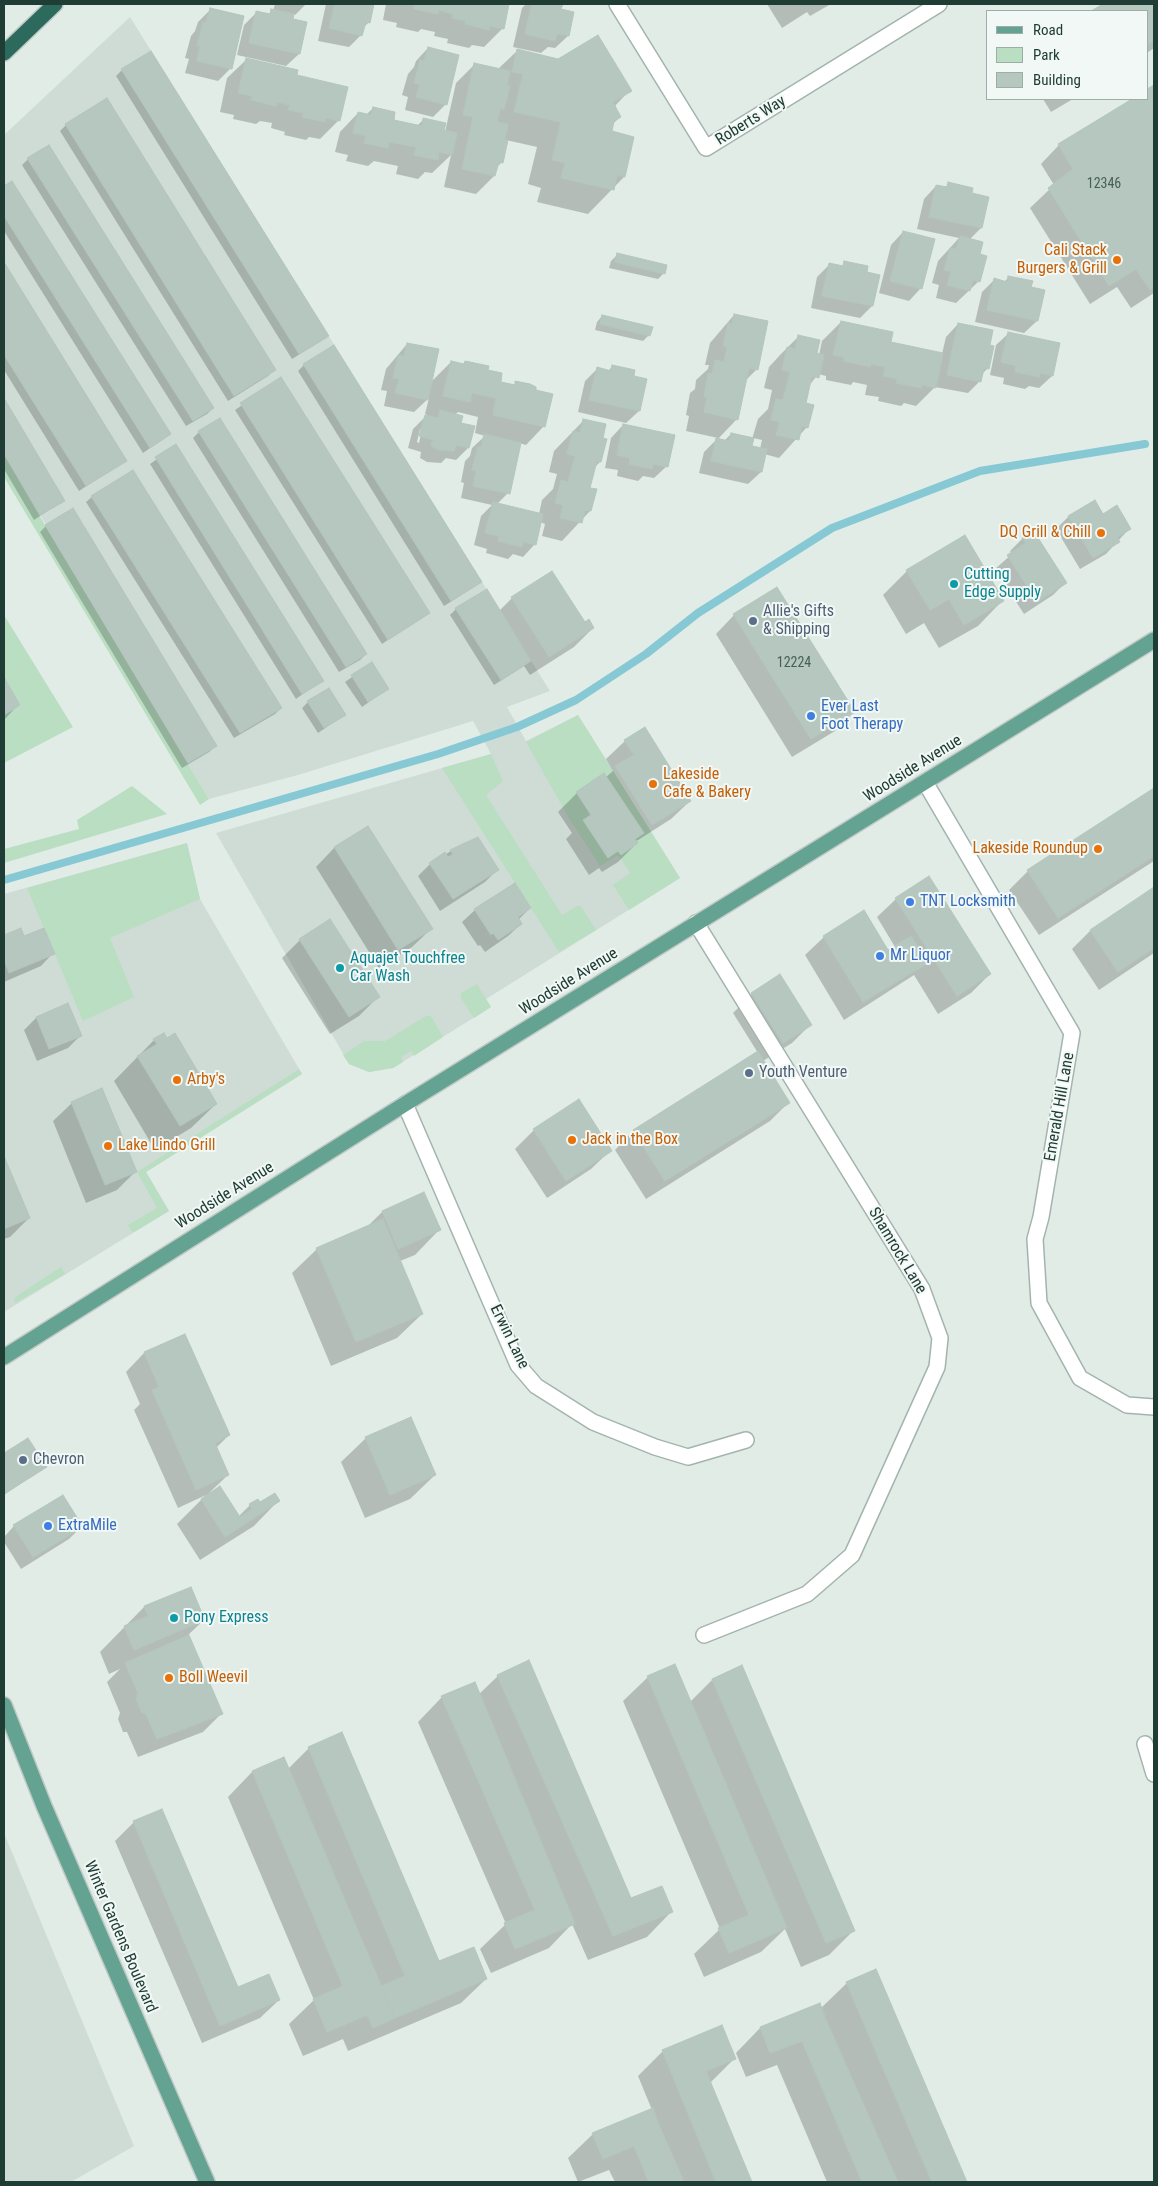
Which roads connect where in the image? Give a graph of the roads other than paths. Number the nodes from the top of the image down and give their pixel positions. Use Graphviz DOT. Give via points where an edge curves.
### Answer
graph roads {
  1 [pos="55,4"];
  2 [pos="617,4"];
  3 [pos="939,4"];
  4 [pos="4,53"];
  5 [pos="1154,640"];
  6 [pos="925,782"];
  7 [pos="696,923"];
  8 [pos="405,1104"];
  9 [pos="4,1357"];
  10 [pos="1154,1407"];
  11 [pos="746,1440"];
  12 [pos="704,1635"];
  13 [pos="4,1705"];
  14 [pos="1145,1744"];
  15 [pos="1154,1774"];
  16 [pos="207,2182"];
  1 -- 4 [label="highway"];
  2 -- 3 [label="street, Roberts Way" via="706,148"];
  5 -- 6 [label="main road, Woodside Avenue"];
  6 -- 7 [label="main road, Woodside Avenue"];
  6 -- 10 [label="street, Emerald Hill Lane" via="1072,1033 1035,1239 1039,1304 1080,1378 1127,1405"];
  7 -- 8 [label="main road, Woodside Avenue"];
  7 -- 12 [label="street, Shamrock Lane" via="922,1290 940,1338 937,1367 852,1555 807,1594"];
  8 -- 9 [label="main road, Woodside Avenue"];
  8 -- 11 [label="street, Erwin Lane" via="518,1365 536,1386 593,1422 688,1458"];
  13 -- 16 [label="main road, Winter Gardens Boulevard" via="44,1806"];
  14 -- 15 [label="street"];
}
